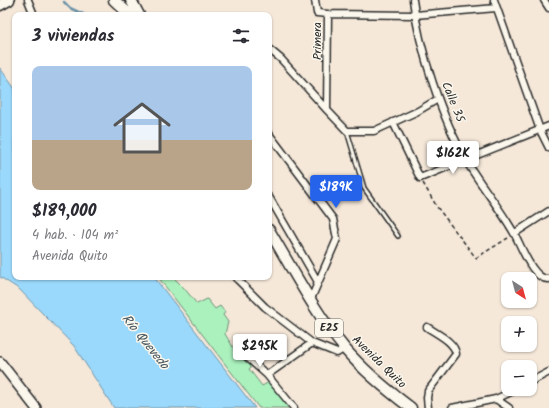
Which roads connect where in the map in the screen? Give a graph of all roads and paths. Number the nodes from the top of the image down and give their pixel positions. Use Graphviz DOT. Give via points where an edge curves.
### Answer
graph roads {
  1 [pos="9,0"];
  2 [pos="28,0"];
  3 [pos="114,0"];
  4 [pos="131,0"];
  5 [pos="315,0"];
  6 [pos="413,0"];
  7 [pos="494,0"];
  8 [pos="544,0"];
  9 [pos="0,5"];
  10 [pos="496,8"];
  11 [pos="549,8"];
  12 [pos="33,12"];
  13 [pos="127,12"];
  14 [pos="137,12"];
  15 [pos="328,14"];
  16 [pos="415,15"];
  17 [pos="272,52"];
  18 [pos="438,99"];
  19 [pos="327,110"];
  20 [pos="393,122"];
  21 [pos="549,126"];
  22 [pos="540,130"];
  23 [pos="347,131"];
  24 [pos="272,138"];
  25 [pos="549,148"];
  26 [pos="466,161"];
  27 [pos="420,178"];
  28 [pos="272,202"];
  29 [pos="549,211"];
  30 [pos="515,233"];
  31 [pos="272,235"];
  32 [pos="398,236"];
  33 [pos="549,279"];
  34 [pos="237,280"];
  35 [pos="318,282"];
  36 [pos="311,299"];
  37 [pos="427,327"];
  38 [pos="312,343"];
  39 [pos="345,348"];
  40 [pos="238,349"];
  41 [pos="1,365"];
  42 [pos="267,375"];
  43 [pos="547,375"];
  44 [pos="537,379"];
  45 [pos="502,396"];
  46 [pos="496,399"];
  47 [pos="36,408"];
  48 [pos="294,408"];
  49 [pos="411,408"];
  50 [pos="428,408"];
  51 [pos="452,408"];
  52 [pos="509,408"];
  1 -- 9 [label="highway"];
  2 -- 12 [label="street"];
  3 -- 13 [label="highway"];
  4 -- 14 [label="highway"];
  5 -- 15 [label="street" via="317,13"];
  6 -- 16 [label="street, Calle 35"];
  7 -- 10 [label="street"];
  8 -- 11 [label="street"];
  10 -- 16 [label="street, Primera"];
  10 -- 22 [label="street"];
  15 -- 16 [label="street, Primera"];
  15 -- 19 [label="street, Primera"];
  16 -- 18 [label="street, Calle 35"];
  17 -- 19 [label="street"];
  18 -- 20 [label="street"];
  18 -- 26 [label="street, Calle 35"];
  19 -- 23 [label="street"];
  20 -- 23 [label="street" via="374,131"];
  20 -- 27 [label="street"];
  21 -- 22 [label="street"];
  22 -- 25 [label="street"];
  22 -- 26 [label="street"];
  23 -- 32 [label="lane" via="364,188"];
  24 -- 35 [label="street" via="333,219 337,239"];
  26 -- 27 [label="street"];
  26 -- 30 [label="street, Calle 35"];
  27 -- 30 [label="path" via="437,207 476,258"];
  28 -- 35 [label="street"];
  29 -- 30 [label="street"];
  30 -- 33 [label="street, Calle 35" via="532,268 539,276"];
  31 -- 36 [label="highway, Avenida Quito / E25"];
  34 -- 38 [label="street" via="265,307"];
  35 -- 36 [label="street"];
  36 -- 39 [label="highway, Avenida Quito / E25"];
  37 -- 50 [label="street" via="451,344 456,354 428,391"];
  38 -- 39 [label="street" via="337,353"];
  38 -- 42 [label="street"];
  39 -- 49 [label="highway, Avenida Quito / E25" via="370,374"];
  40 -- 42 [label="street"];
  41 -- 47 [label="main road"];
  42 -- 48 [label="street"];
  43 -- 44 [label="street"];
  45 -- 46 [label="street"];
  46 -- 51 [label="street"];
  46 -- 52 [label="street"];
}
